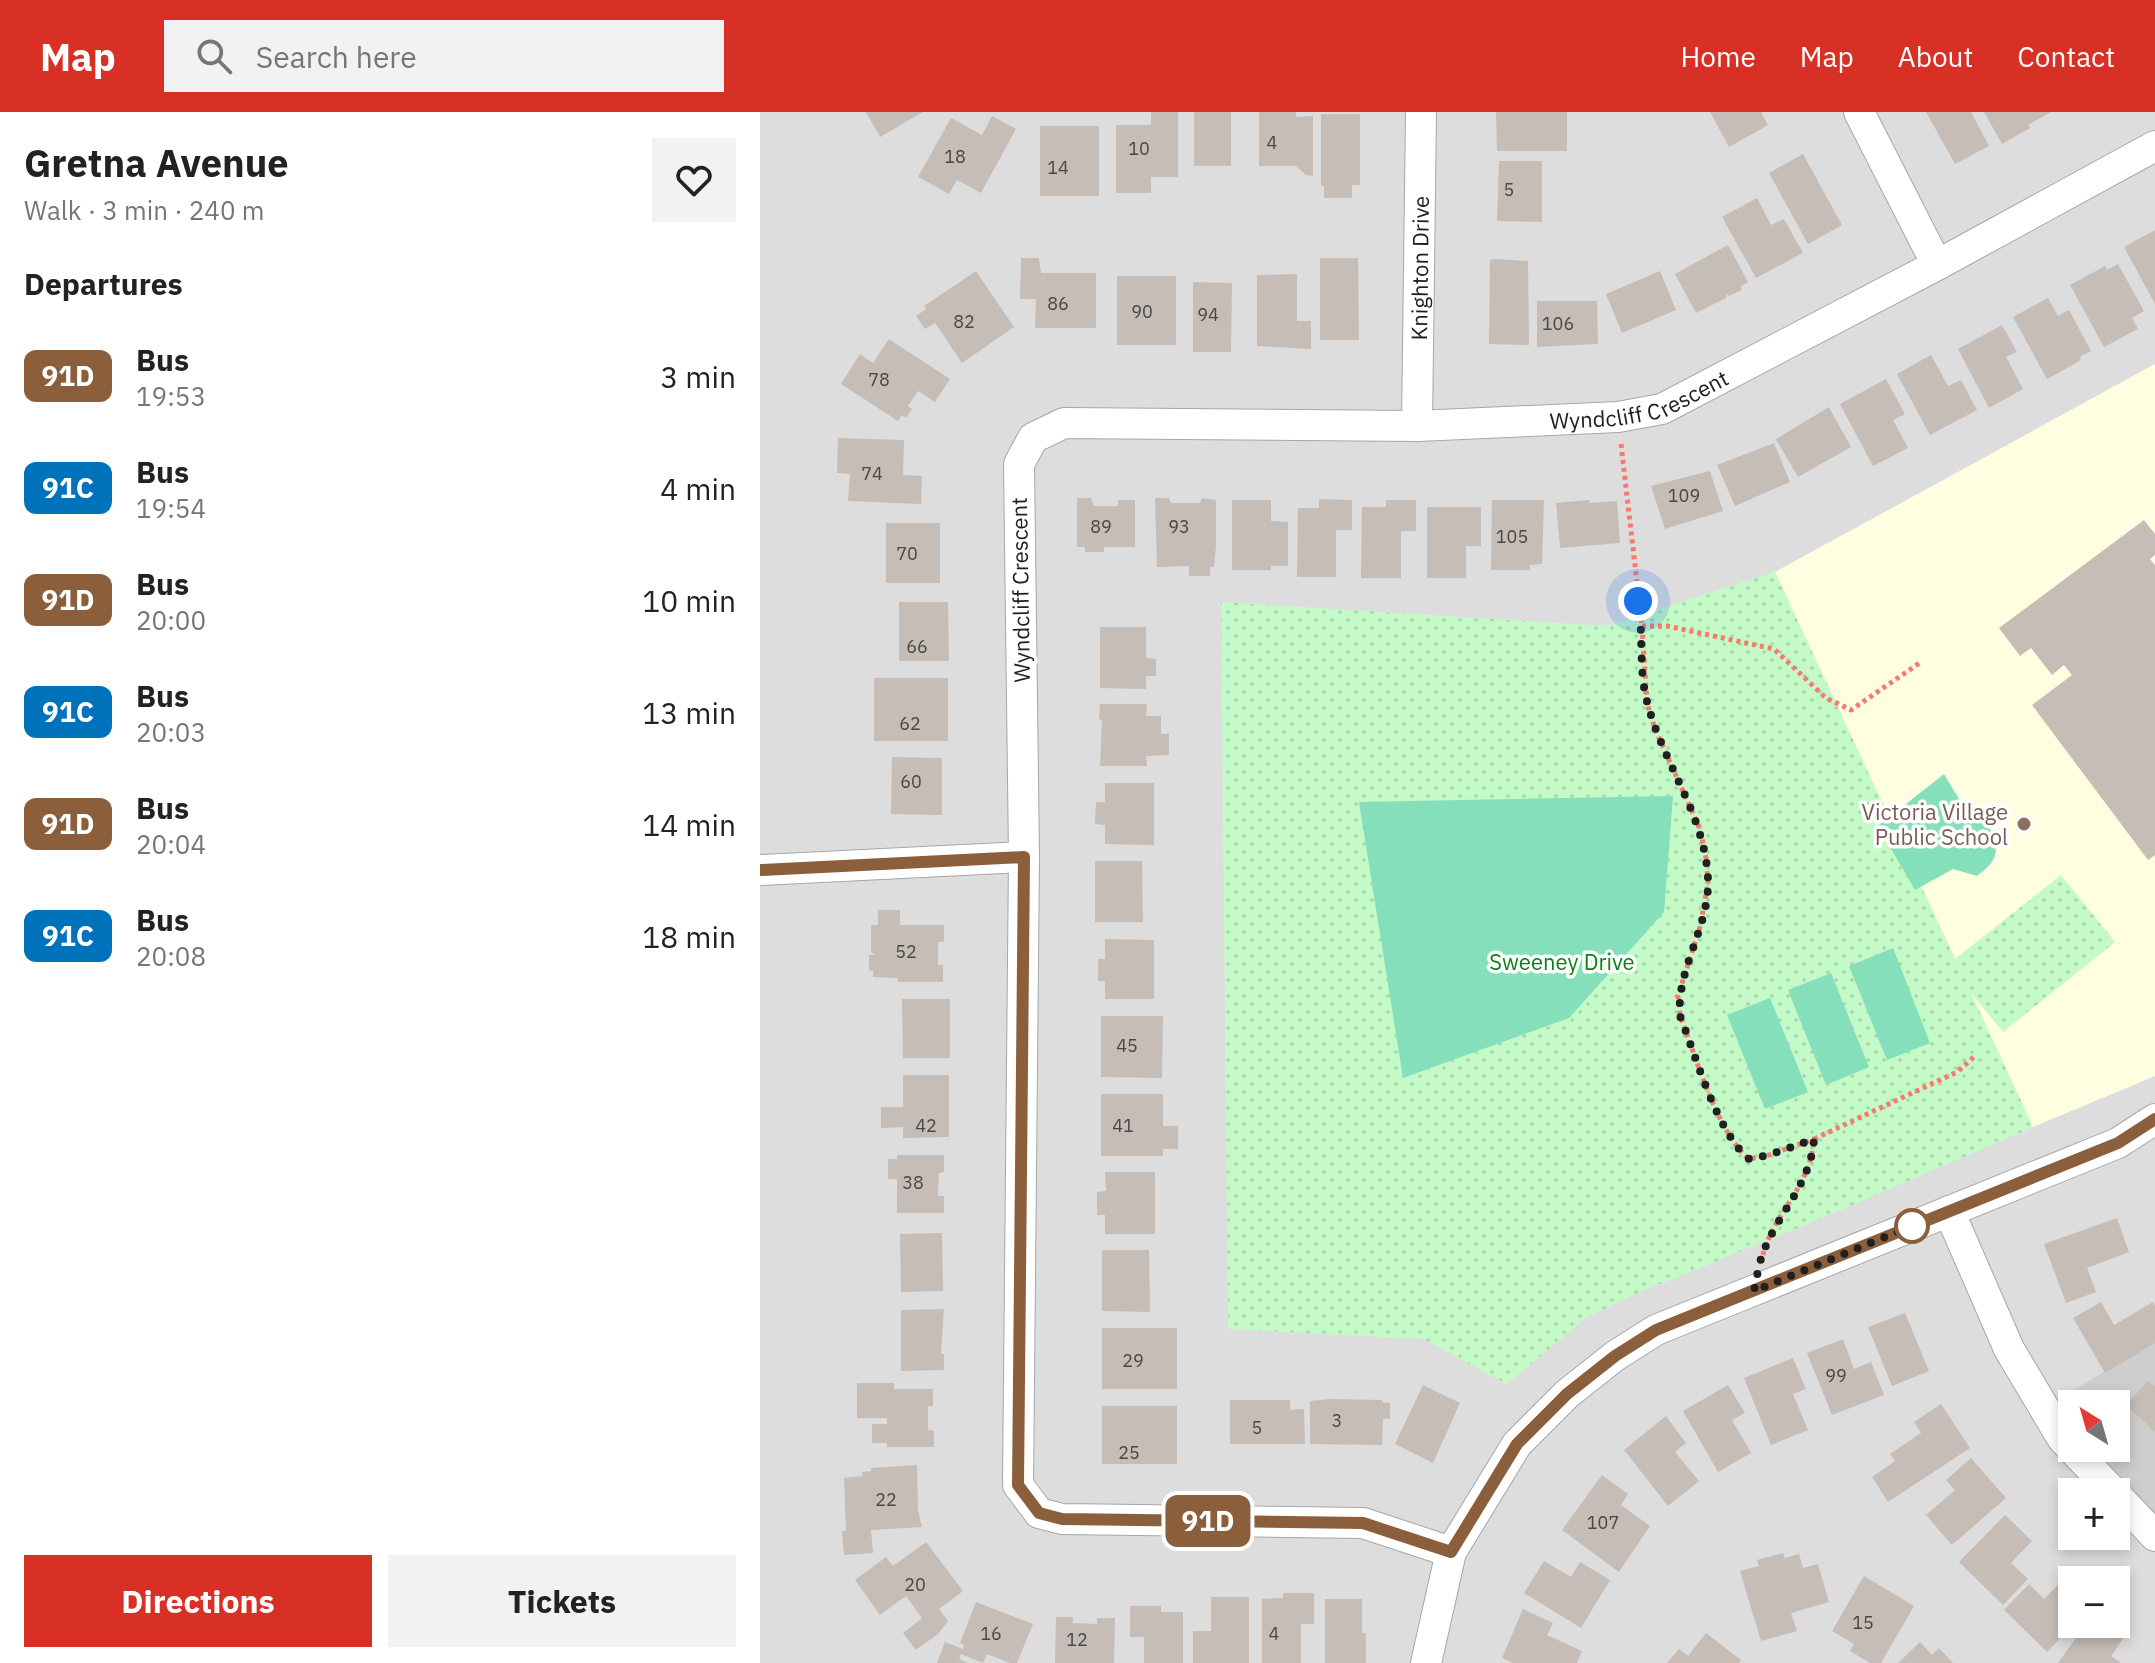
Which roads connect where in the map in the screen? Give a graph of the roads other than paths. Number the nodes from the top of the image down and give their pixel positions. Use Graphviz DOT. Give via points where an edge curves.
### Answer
graph roads {
  1 [pos="1421,112"];
  2 [pos="1859,112"];
  3 [pos="2155,146"];
  4 [pos="1937,265"];
  5 [pos="1417,426"];
  6 [pos="1024,857"];
  7 [pos="760,870"];
  8 [pos="2155,1119"];
  9 [pos="1949,1211"];
  10 [pos="2099,1478"];
  11 [pos="2130,1510"];
  12 [pos="2155,1536"];
  13 [pos="1451,1552"];
  14 [pos="1426,1663"];
  1 -- 5 [label="street, Knighton Drive"];
  2 -- 4 [label="street"];
  3 -- 4 [label="street, Wyndcliff Crescent"];
  4 -- 5 [label="street, Wyndcliff Crescent" via="1662,409 1618,417"];
  5 -- 6 [label="street, Wyndcliff Crescent" via="1064,423 1033,438 1019,464"];
  6 -- 7 [label="street"];
  6 -- 13 [label="street, Wyndcliff Crescent" via="1018,1485 1039,1513 1062,1519 1363,1523"];
  8 -- 9 [label="street" via="2118,1143"];
  9 -- 10 [label="street" via="2009,1349 2062,1438"];
  9 -- 13 [label="street" via="1656,1330 1615,1356 1517,1444"];
  11 -- 12 [label="street"];
  13 -- 14 [label="street"];
}
